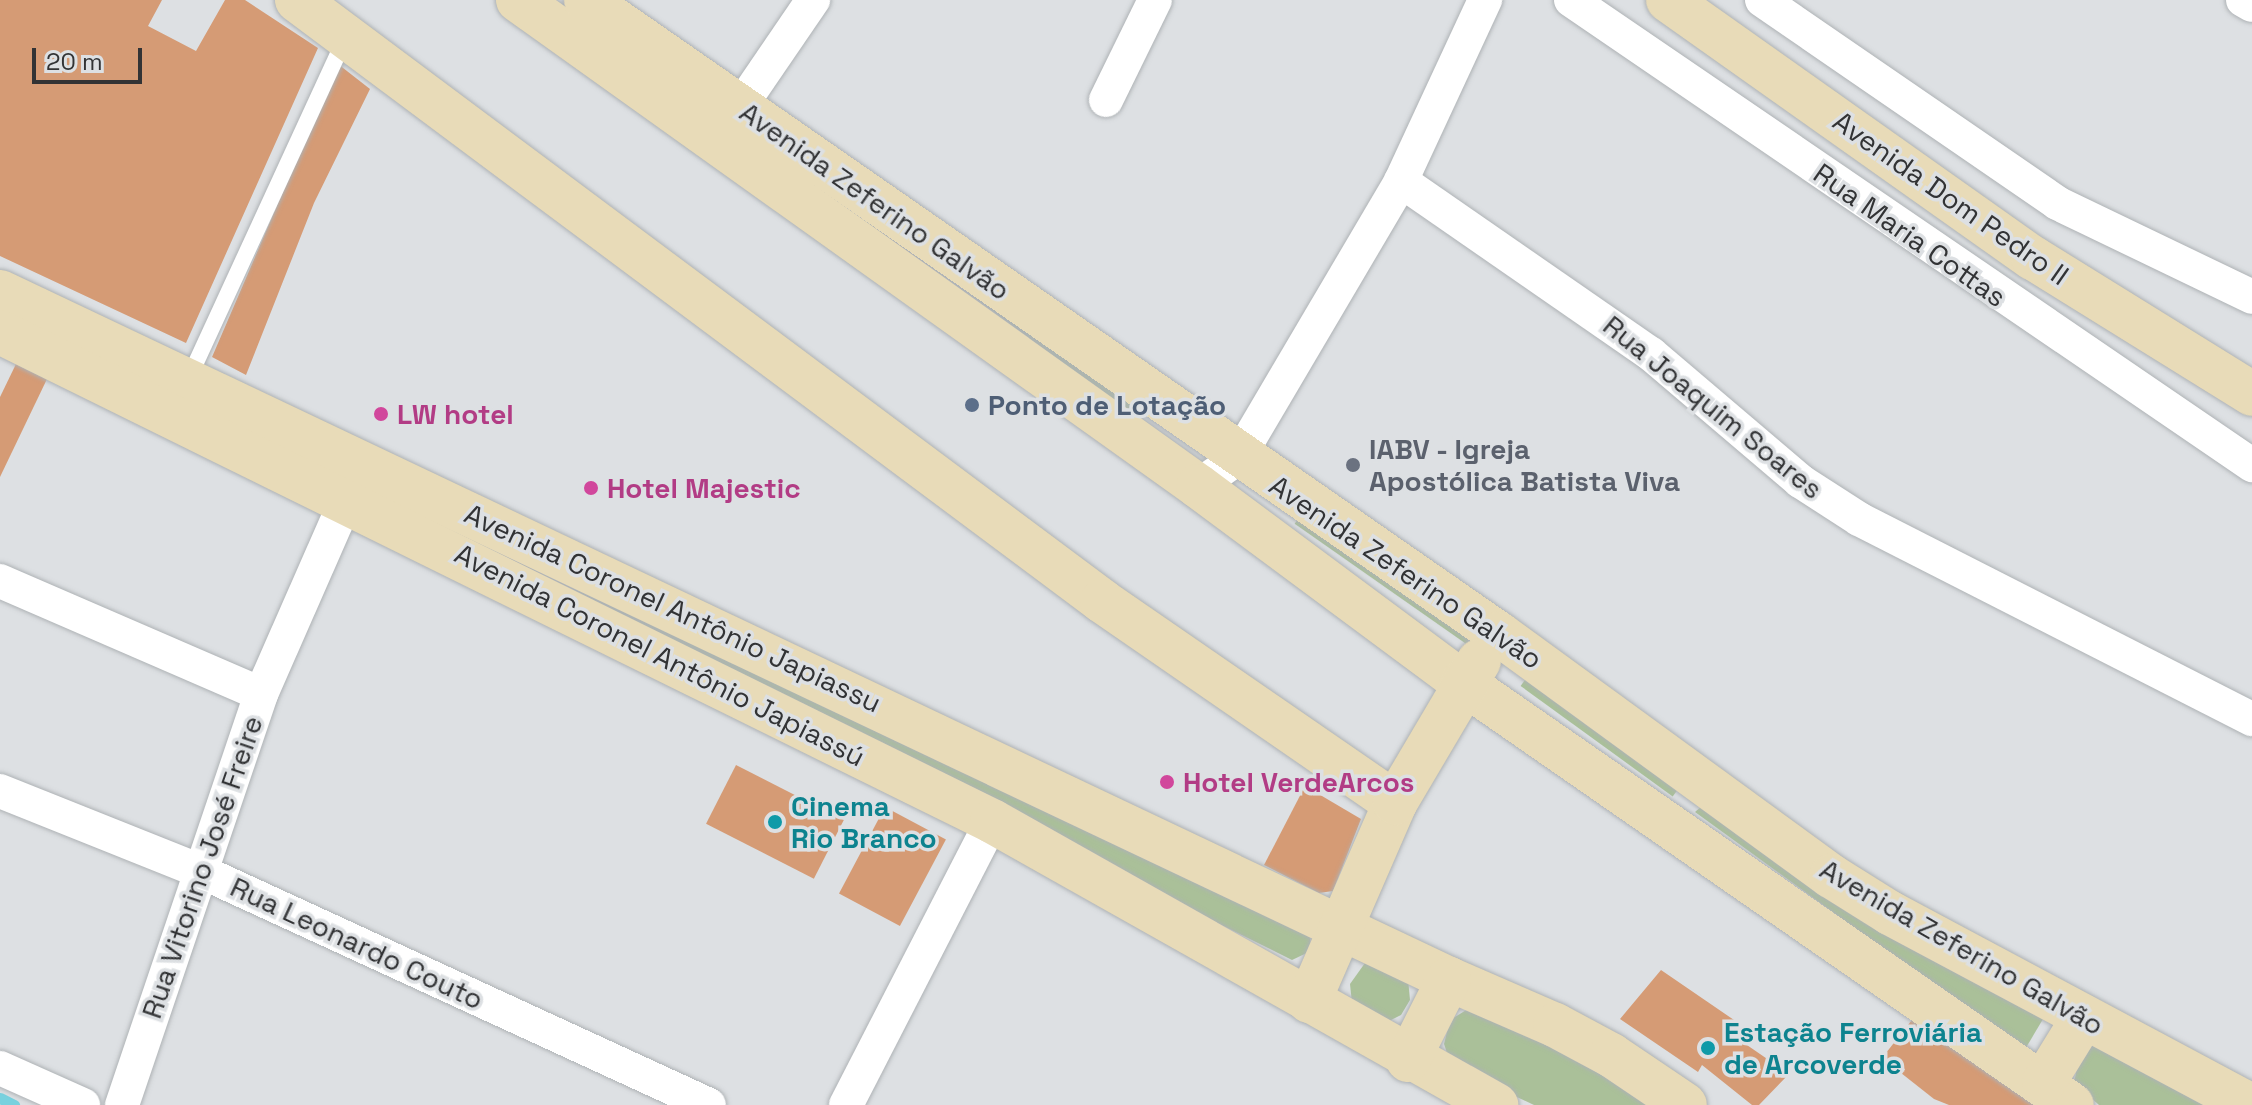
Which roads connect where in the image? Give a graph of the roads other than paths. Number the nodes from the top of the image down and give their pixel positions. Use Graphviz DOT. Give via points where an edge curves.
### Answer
graph roads {
  1 [pos="297,0"];
  2 [pos="518,0"];
  3 [pos="586,0"];
  4 [pos="813,0"];
  5 [pos="1155,0"];
  6 [pos="1485,0"];
  7 [pos="1571,0"];
  8 [pos="1668,0"];
  9 [pos="1762,0"];
  10 [pos="2243,0"];
  11 [pos="2252,5"];
  12 [pos="345,36"];
  13 [pos="1106,100"];
  14 [pos="729,122"];
  15 [pos="1401,181"];
  16 [pos="0,292"];
  17 [pos="2252,297"];
  18 [pos="0,332"];
  19 [pos="188,380"];
  20 [pos="2246,390"];
  21 [pos="1238,458"];
  22 [pos="2252,465"];
  23 [pos="1198,486"];
  24 [pos="346,500"];
  25 [pos="561,555"];
  26 [pos="0,581"];
  27 [pos="542,595"];
  28 [pos="1499,634"];
  29 [pos="1462,682"];
  30 [pos="261,694"];
  31 [pos="2252,719"];
  32 [pos="0,791"];
  33 [pos="1395,803"];
  34 [pos="992,821"];
  35 [pos="200,871"];
  36 [pos="1345,927"];
  37 [pos="1449,979"];
  38 [pos="1309,1001"];
  39 [pos="2084,1017"];
  40 [pos="1408,1060"];
  41 [pos="0,1068"];
  42 [pos="2058,1094"];
  43 [pos="83,1105"];
  44 [pos="122,1105"];
  45 [pos="709,1105"];
  46 [pos="846,1105"];
  47 [pos="1496,1105"];
  48 [pos="1685,1105"];
  49 [pos="2249,1105"];
  1 -- 12 [label="street"];
  2 -- 14 [label="street, Avenida Zeferino Galvão"];
  3 -- 14 [label="street, Avenida Zeferino Galvão"];
  4 -- 14 [label="street"];
  5 -- 13 [label="street"];
  6 -- 15 [label="street"];
  7 -- 22 [label="street, Rua Maria Cottas"];
  8 -- 20 [label="street, Avenida Dom Pedro II" via="2033,258"];
  9 -- 17 [label="street" via="2057,203"];
  10 -- 11 [label="street"];
  12 -- 19 [label="lane"];
  12 -- 33 [label="street" via="1102,601"];
  14 -- 21 [label="street, Avenida Zeferino Galvão"];
  14 -- 23 [label="street, Avenida Zeferino Galvão"];
  15 -- 21 [label="street"];
  15 -- 31 [label="street, Rua Joaquim Soares" via="1651,354 1800,481 1859,519"];
  16 -- 19 [label="street, Avenida Coronel Antônio Japiassu"];
  18 -- 24 [label="street, Avenida Coronel Antônio Japiassú"];
  19 -- 25 [label="street, Avenida Coronel Antônio Japiassu"];
  21 -- 23 [label="street"];
  21 -- 28 [label="street, Avenida Zeferino Galvão"];
  23 -- 29 [label="street, Avenida Zeferino Galvão"];
  24 -- 27 [label="street, Avenida Coronel Antônio Japiassú"];
  24 -- 30 [label="street, Rua Vitorino José Freire"];
  25 -- 27 [label="street"];
  25 -- 36 [label="street, Avenida Coronel Antônio Japiassu"];
  26 -- 30 [label="street"];
  27 -- 34 [label="street, Avenida Coronel Antônio Japiassú"];
  28 -- 29 [label="street"];
  28 -- 39 [label="street, Avenida Zeferino Galvão" via="1831,876"];
  29 -- 33 [label="street"];
  29 -- 42 [label="street, Avenida Zeferino Galvão"];
  30 -- 35 [label="street, Rua Vitorino José Freire"];
  32 -- 35 [label="street, Rua Leonardo Couto"];
  33 -- 36 [label="street"];
  34 -- 38 [label="street, Avenida Coronel Antônio Japiassú"];
  34 -- 46 [label="street"];
  35 -- 44 [label="street, Rua Vitorino José Freire"];
  35 -- 45 [label="street, Rua Leonardo Couto"];
  36 -- 37 [label="street, Avenida Coronel Antônio Japiassu"];
  36 -- 38 [label="street"];
  37 -- 40 [label="street"];
  37 -- 48 [label="street, Avenida Coronel Antônio Japiassu" via="1597,1047"];
  38 -- 40 [label="street, Avenida Coronel Antônio Japiassú"];
  39 -- 42 [label="street"];
  39 -- 49 [label="street, Avenida Zeferino Galvão"];
  40 -- 47 [label="street, Avenida Coronel Antônio Japiassú"];
  41 -- 43 [label="street"];
}
